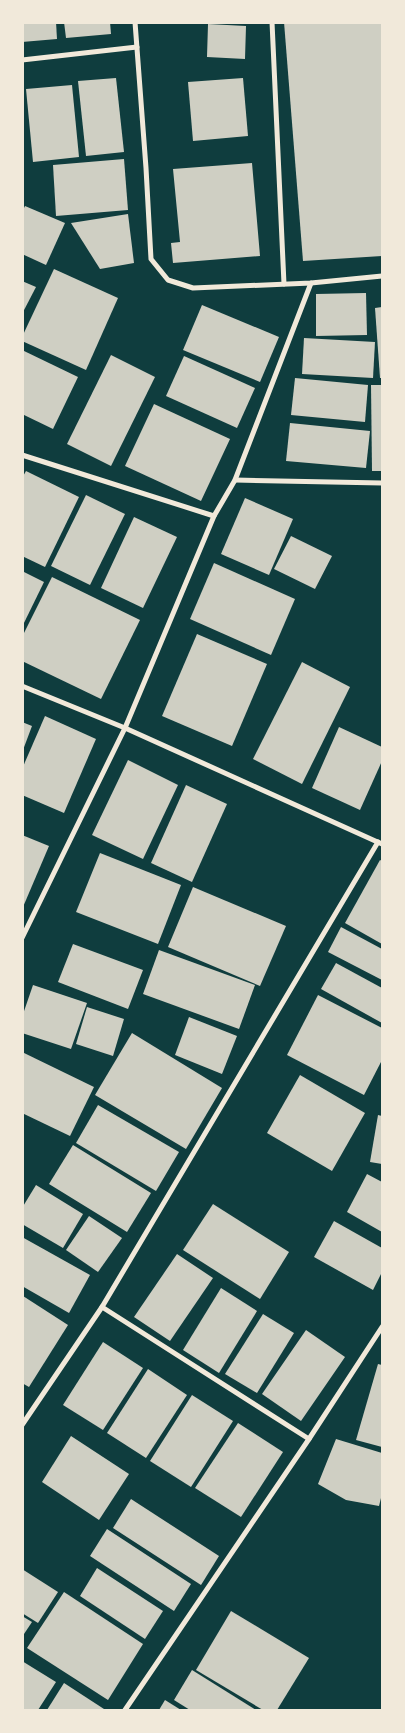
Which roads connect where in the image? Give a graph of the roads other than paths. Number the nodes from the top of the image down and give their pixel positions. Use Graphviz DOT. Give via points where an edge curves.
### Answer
graph roads {
  1 [pos="135,22"];
  2 [pos="272,22"];
  3 [pos="137,46"];
  4 [pos="22,60"];
  5 [pos="382,276"];
  6 [pos="311,283"];
  7 [pos="284,284"];
  8 [pos="22,455"];
  9 [pos="236,480"];
  10 [pos="382,483"];
  11 [pos="214,516"];
  12 [pos="22,686"];
  13 [pos="125,728"];
  14 [pos="380,843"];
  15 [pos="23,936"];
  16 [pos="102,1307"];
  17 [pos="382,1327"];
  18 [pos="22,1425"];
  19 [pos="309,1439"];
  20 [pos="126,1710"];
  1 -- 3 [label="street"];
  2 -- 7 [label="street"];
  3 -- 4 [label="street"];
  3 -- 7 [label="street" via="151,259 168,280 193,288"];
  5 -- 6 [label="street"];
  6 -- 7 [label="street"];
  6 -- 9 [label="street"];
  8 -- 11 [label="street"];
  9 -- 10 [label="street"];
  9 -- 11 [label="street"];
  11 -- 13 [label="street"];
  12 -- 13 [label="street"];
  13 -- 14 [label="street"];
  13 -- 15 [label="street"];
  14 -- 16 [label="street"];
  16 -- 18 [label="street"];
  16 -- 19 [label="street"];
  17 -- 19 [label="street"];
  19 -- 20 [label="street"];
}
